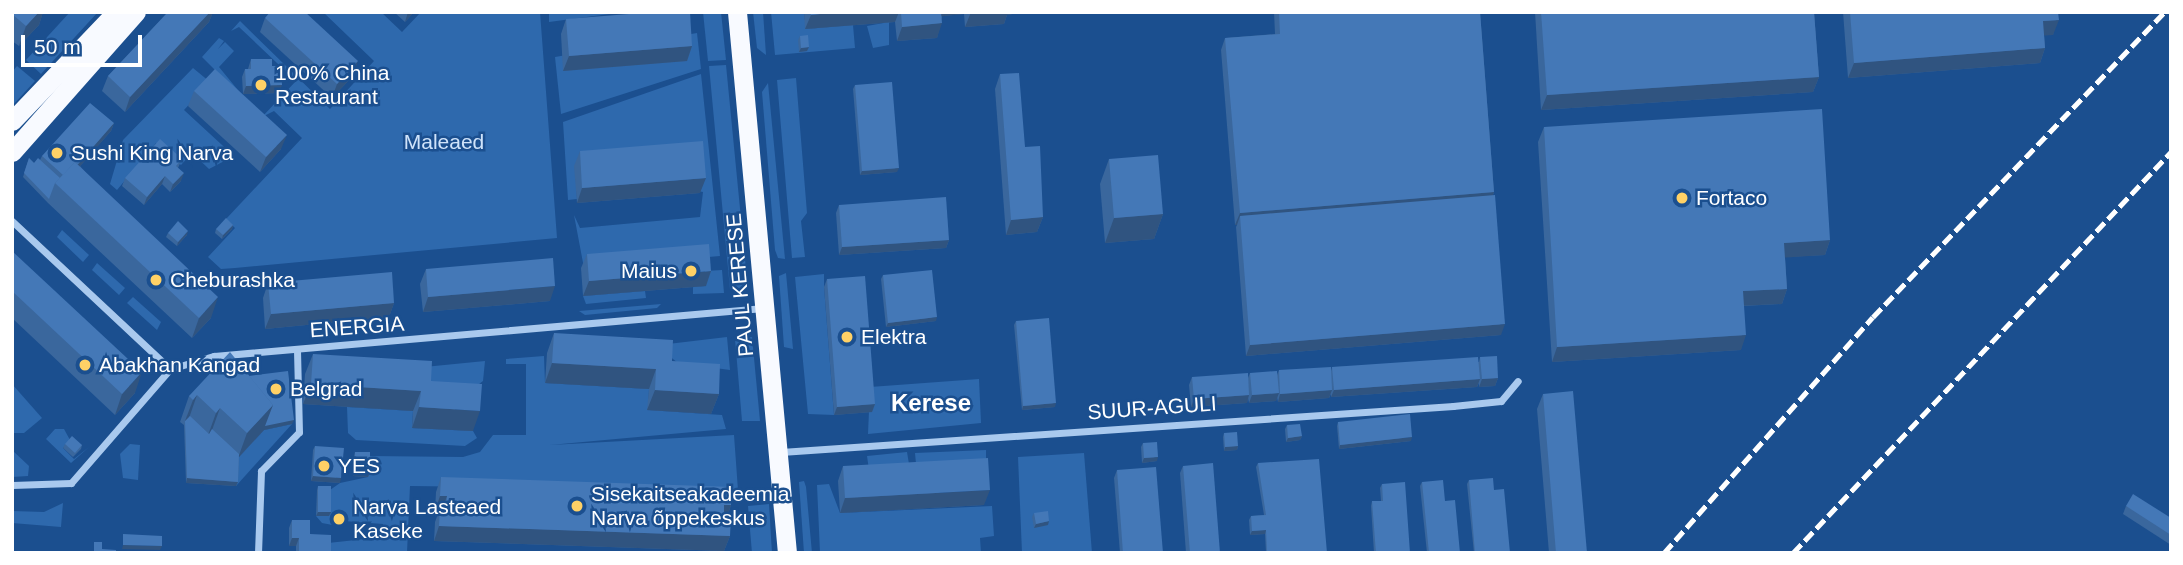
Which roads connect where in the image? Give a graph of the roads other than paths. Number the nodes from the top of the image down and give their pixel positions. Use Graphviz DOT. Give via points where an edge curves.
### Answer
graph roads {
  1 [pos="116,12"];
  2 [pos="136,12"];
  3 [pos="737,12"];
  4 [pos="12,121"];
  5 [pos="12,152"];
  6 [pos="12,221"];
  7 [pos="765,308"];
  8 [pos="297,349"];
  9 [pos="170,369"];
  10 [pos="1518,381"];
  11 [pos="779,452"];
  12 [pos="12,485"];
  13 [pos="258,553"];
  14 [pos="787,553"];
  1 -- 4 [label="highway"];
  2 -- 5 [label="highway"];
  3 -- 7 [label="highway, PAUL KERESE"];
  6 -- 9 [label="street"];
  7 -- 8 [label="street, ENERGIA"];
  7 -- 11 [label="highway, PAUL KERESE"];
  8 -- 9 [label="street, ENERGIA" via="214,356"];
  8 -- 13 [label="street" via="299,432 261,471"];
  9 -- 12 [label="street" via="71,483"];
  10 -- 11 [label="street, SUUR-AGULI" via="1501,401 1453,406"];
  11 -- 14 [label="highway, PAUL KERESE"];
}
